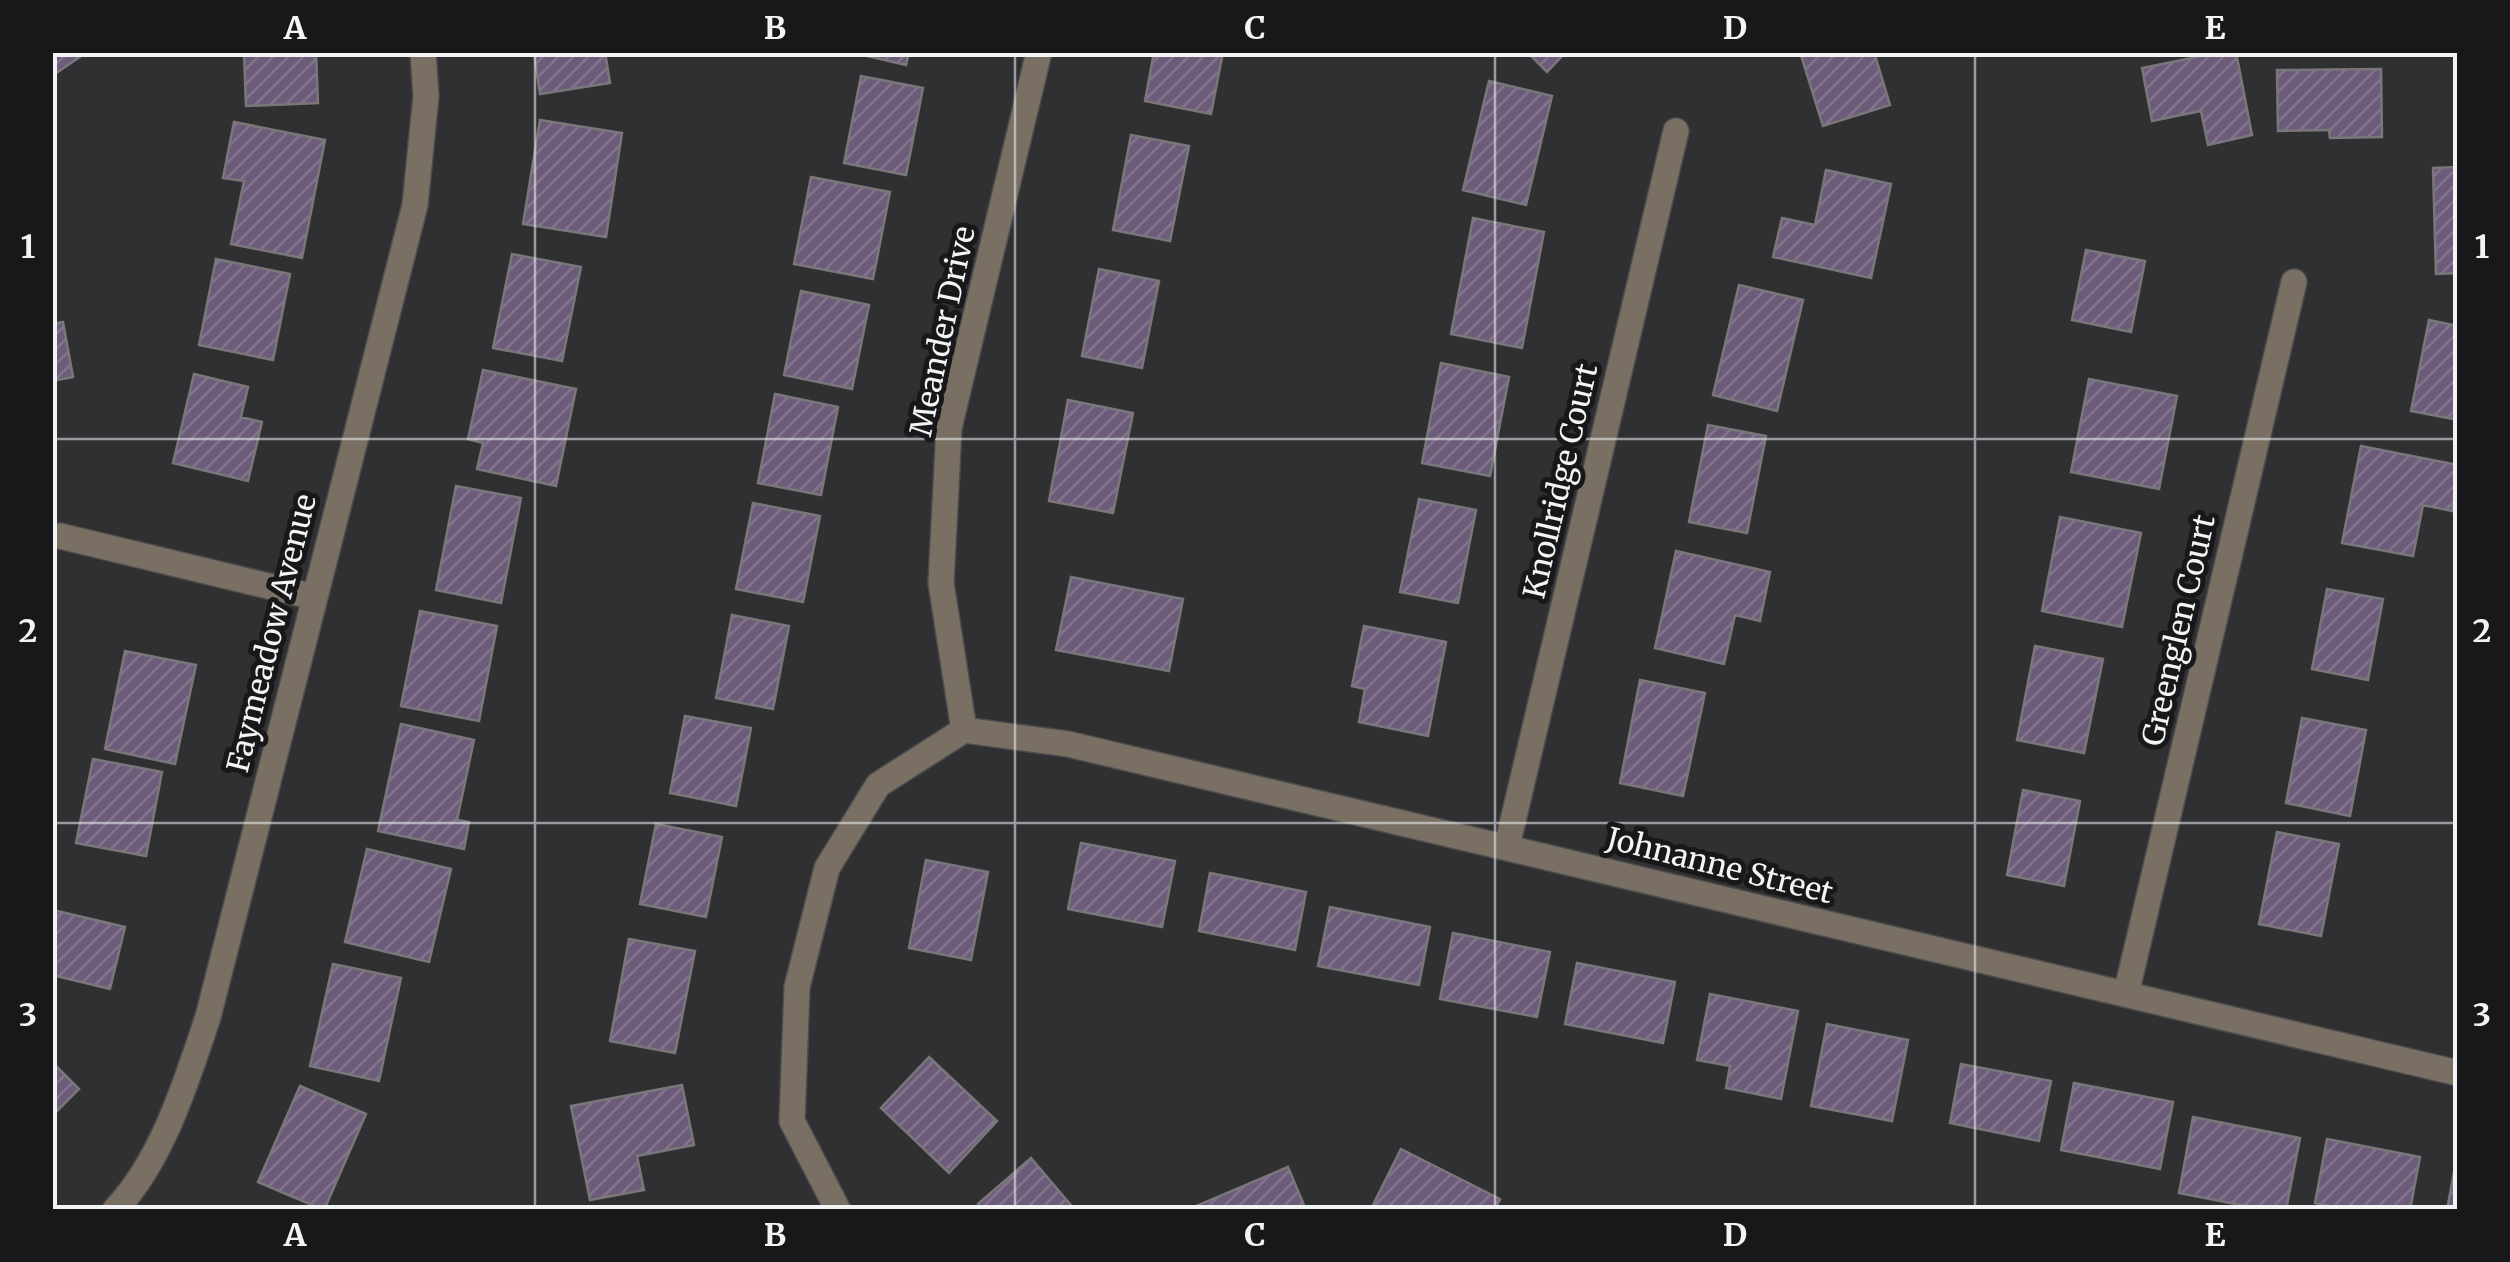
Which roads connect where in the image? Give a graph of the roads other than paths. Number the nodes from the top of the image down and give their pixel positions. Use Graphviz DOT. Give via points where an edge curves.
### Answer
graph roads {
  1 [pos="422,52"];
  2 [pos="1039,52"];
  3 [pos="1676,130"];
  4 [pos="2294,282"];
  5 [pos="60,536"];
  6 [pos="314,597"];
  7 [pos="964,730"];
  8 [pos="1507,846"];
  9 [pos="2126,994"];
  10 [pos="2458,1073"];
  11 [pos="115,1210"];
  12 [pos="838,1210"];
  1 -- 6 [label="street, Faymeadow Avenue" via="426,96 415,205"];
  2 -- 7 [label="street, Meander Drive" via="949,428 941,583"];
  3 -- 8 [label="street, Knollridge Court"];
  4 -- 9 [label="street, Greenglen Court"];
  5 -- 6 [label="street"];
  6 -- 11 [label="street, Faymeadow Avenue" via="202,1036 177,1110"];
  7 -- 8 [label="street, Johnanne Street" via="1068,744"];
  7 -- 12 [label="street" via="878,785 827,868 797,987 792,1120"];
  8 -- 9 [label="street, Johnanne Street"];
  9 -- 10 [label="street, Johnanne Street"];
}
